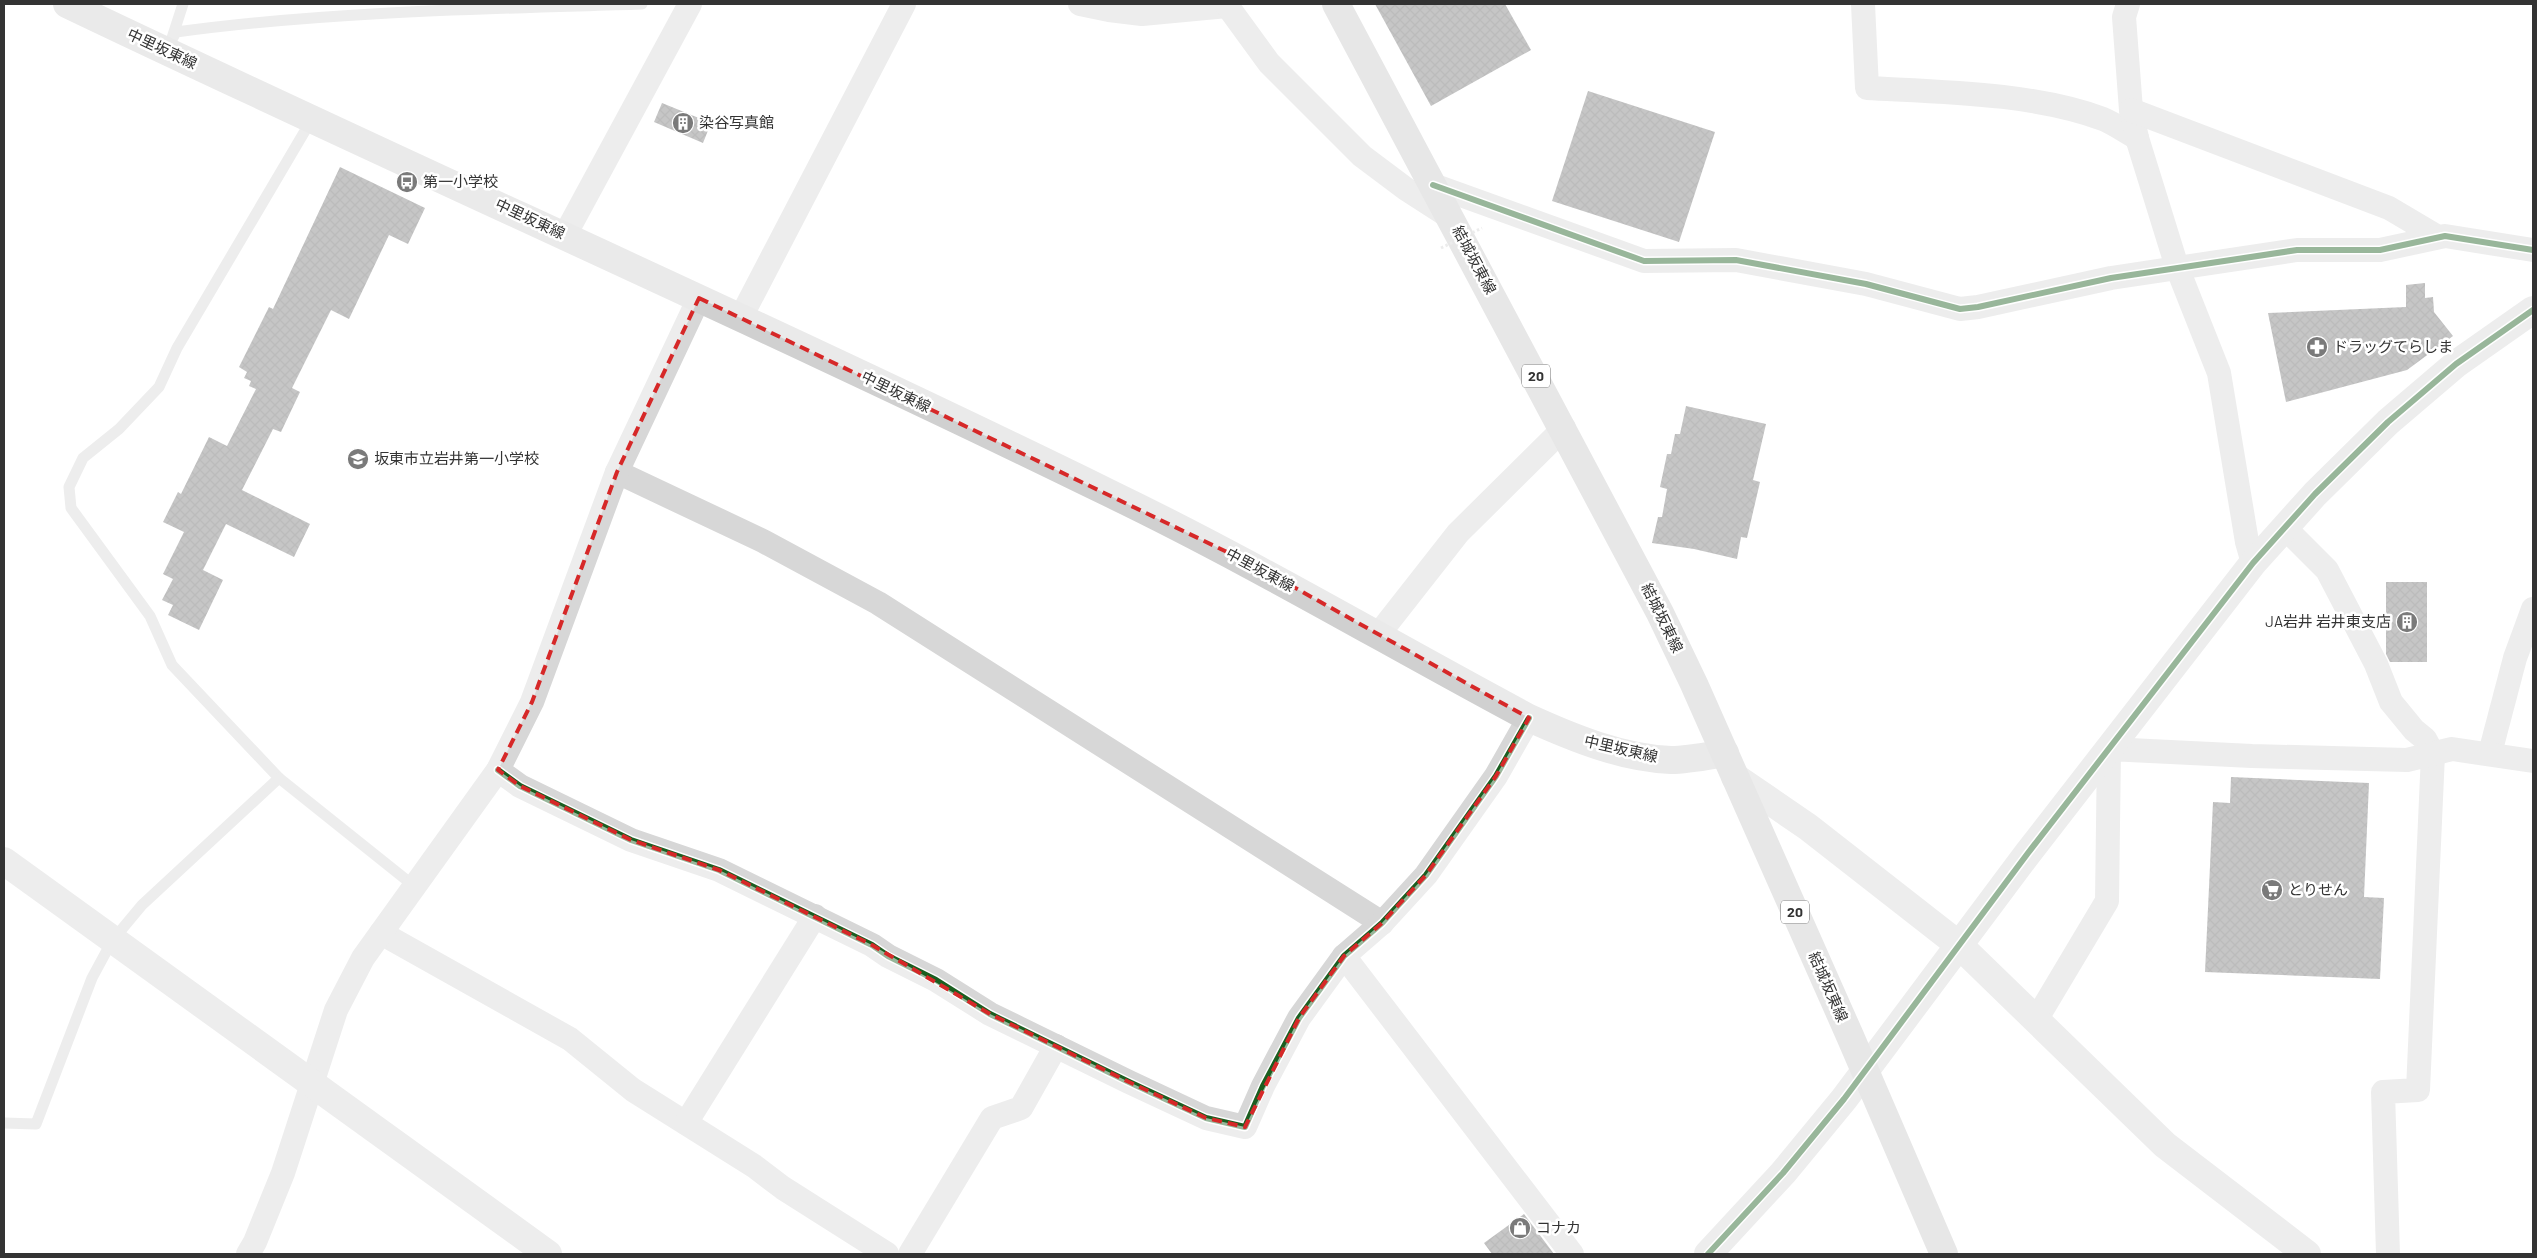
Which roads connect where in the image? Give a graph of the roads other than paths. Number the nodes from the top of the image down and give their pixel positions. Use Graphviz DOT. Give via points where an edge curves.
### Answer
graph roads {
  1 [pos="68,4"];
  2 [pos="183,4"];
  3 [pos="642,4"];
  4 [pos="690,4"];
  5 [pos="904,4"];
  6 [pos="1080,4"];
  7 [pos="1336,4"];
  8 [pos="1863,4"];
  9 [pos="2128,4"];
  10 [pos="1226,5"];
  11 [pos="168,47"];
  12 [pos="2131,110"];
  13 [pos="312,119"];
  14 [pos="2136,138"];
  15 [pos="1433,185"];
  16 [pos="1452,218"];
  17 [pos="565,235"];
  18 [pos="2438,238"];
  19 [pos="2533,250"];
  20 [pos="2177,267"];
  21 [pos="699,298"];
  22 [pos="2533,310"];
  23 [pos="740,317"];
  24 [pos="1564,428"];
  25 [pos="617,472"];
  26 [pos="2285,528"];
  27 [pos="2253,564"];
  28 [pos="2533,609"];
  29 [pos="1378,635"];
  30 [pos="1529,718"];
  31 [pos="2109,749"];
  32 [pos="2490,753"];
  33 [pos="2433,754"];
  34 [pos="2533,761"];
  35 [pos="1730,765"];
  36 [pos="498,770"];
  37 [pos="279,778"];
  38 [pos="4,861"];
  39 [pos="414,886"];
  40 [pos="814,916"];
  41 [pos="1382,923"];
  42 [pos="381,933"];
  43 [pos="112,940"];
  44 [pos="1958,945"];
  45 [pos="1344,956"];
  46 [pos="2036,1020"];
  47 [pos="1056,1046"];
  48 [pos="1865,1072"];
  49 [pos="311,1085"];
  50 [pos="4,1122"];
  51 [pos="686,1123"];
  52 [pos="872,1251"];
  53 [pos="248,1254"];
  54 [pos="548,1254"];
  55 [pos="910,1254"];
  56 [pos="1572,1254"];
  57 [pos="1708,1254"];
  58 [pos="1944,1254"];
  59 [pos="2307,1254"];
  60 [pos="2388,1254"];
  1 -- 11 [label="main road, 中里坂東線"];
  2 -- 11 [label="lane"];
  3 -- 11 [label="lane" via="340,15 176,32"];
  4 -- 17 [label="street"];
  5 -- 23 [label="street"];
  6 -- 10 [label="street" via="1142,14"];
  7 -- 15 [label="main road, 結城坂東線 / 20"];
  8 -- 14 [label="street" via="1867,88 2039,102 2104,119"];
  9 -- 12 [label="street" via="2124,17"];
  10 -- 16 [label="street" via="1269,63 1362,156"];
  11 -- 13 [label="main road, 中里坂東線"];
  12 -- 14 [label="street"];
  12 -- 18 [label="street" via="2389,208"];
  13 -- 17 [label="main road, 中里坂東線"];
  13 -- 37 [label="lane" via="177,348 160,387 120,429 83,458 69,487 71,508 150,616 172,665"];
  14 -- 20 [label="street"];
  15 -- 16 [label="main road, 結城坂東線 / 20"];
  15 -- 20 [label="street" via="1644,261 1736,260 1866,284 1960,309"];
  16 -- 24 [label="main road, 結城坂東線 / 20"];
  17 -- 21 [label="main road, 中里坂東線"];
  18 -- 19 [label="street" via="2445,236"];
  18 -- 20 [label="street" via="2380,250 2297,250"];
  20 -- 27 [label="street" via="2219,373"];
  21 -- 23 [label="main road, 中里坂東線"];
  21 -- 25 [label="street"];
  22 -- 26 [label="street" via="2456,364 2388,422"];
  23 -- 29 [label="main road, 中里坂東線" via="1254,565"];
  24 -- 29 [label="street" via="1458,533"];
  24 -- 35 [label="main road, 結城坂東線 / 20" via="1660,613"];
  25 -- 36 [label="street" via="532,702"];
  25 -- 41 [label="street" via="763,541 878,603"];
  26 -- 27 [label="street"];
  26 -- 33 [label="street" via="2326,570 2376,664 2391,702 2414,730 2426,739"];
  27 -- 31 [label="street"];
  28 -- 32 [label="street" via="2515,658"];
  29 -- 30 [label="main road, 中里坂東線"];
  30 -- 35 [label="main road, 中里坂東線" via="1568,736 1642,755"];
  30 -- 41 [label="street" via="1496,776 1426,875"];
  31 -- 33 [label="street" via="2407,760"];
  31 -- 44 [label="street"];
  31 -- 46 [label="street" via="2107,902"];
  32 -- 33 [label="street" via="2452,748"];
  32 -- 34 [label="street"];
  33 -- 60 [label="street" via="2418,1090 2383,1092"];
  35 -- 44 [label="street"];
  35 -- 48 [label="main road, 結城坂東線 / 20"];
  36 -- 39 [label="street"];
  36 -- 40 [label="street" via="520,786 631,840 719,870"];
  37 -- 39 [label="lane"];
  37 -- 43 [label="lane" via="142,905"];
  38 -- 43 [label="street"];
  39 -- 42 [label="street"];
  40 -- 47 [label="street" via="936,980 990,1014"];
  40 -- 51 [label="street"];
  41 -- 45 [label="street"];
  42 -- 49 [label="street" via="363,958 336,1010"];
  42 -- 51 [label="street" via="570,1039 633,1090"];
  43 -- 49 [label="street"];
  43 -- 50 [label="lane" via="92,978 36,1124"];
  44 -- 46 [label="street"];
  44 -- 48 [label="street"];
  45 -- 47 [label="street" via="1299,1018 1245,1127 1206,1118"];
  45 -- 56 [label="street"];
  46 -- 59 [label="street" via="2165,1145"];
  47 -- 55 [label="street" via="1020,1108 992,1118"];
  48 -- 57 [label="street" via="1783,1173"];
  48 -- 58 [label="main road, 結城坂東線 / 20"];
  49 -- 53 [label="street" via="284,1172"];
  49 -- 54 [label="street"];
  51 -- 52 [label="street"];
}
